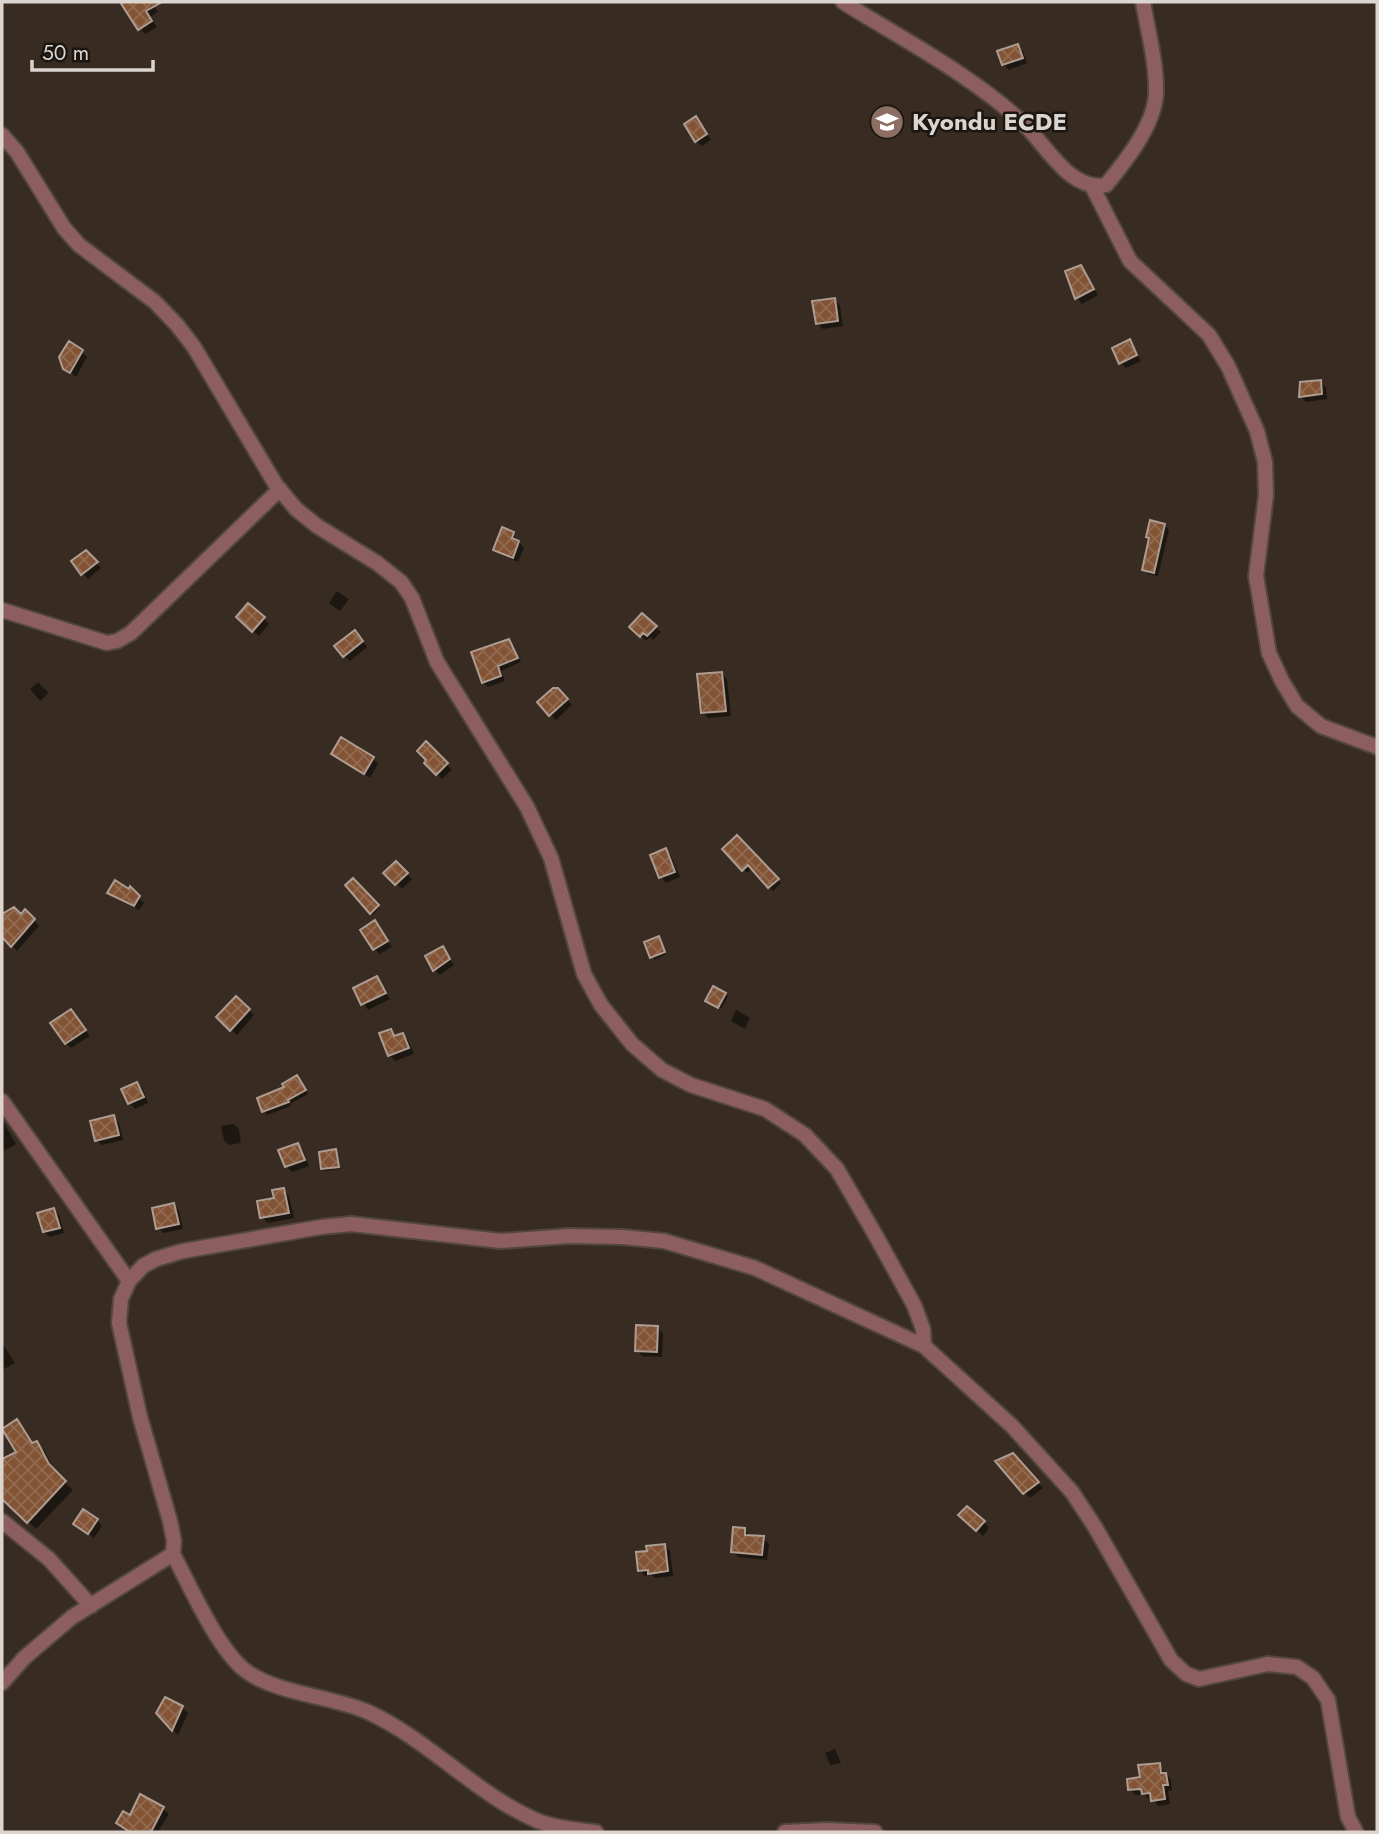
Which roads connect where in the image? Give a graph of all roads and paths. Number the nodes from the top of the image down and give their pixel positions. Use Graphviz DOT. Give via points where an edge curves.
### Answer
graph roads {
  1 [pos="843,2"];
  2 [pos="1143,2"];
  3 [pos="2,135"];
  4 [pos="1093,188"];
  5 [pos="280,489"];
  6 [pos="2,610"];
  7 [pos="1377,747"];
  8 [pos="2,1101"];
  9 [pos="129,1281"];
  10 [pos="924,1346"];
  11 [pos="2,1521"];
  12 [pos="173,1554"];
  13 [pos="91,1606"];
  14 [pos="2,1683"];
  15 [pos="596,1832"];
  16 [pos="785,1832"];
  17 [pos="875,1832"];
  18 [pos="1356,1832"];
  1 -- 4 [label="street" via="994,97 1073,177"];
  2 -- 4 [label="street" via="1156,97 1128,158 1107,185"];
  3 -- 5 [label="street" via="79,245 155,302 177,325"];
  4 -- 7 [label="street" via="1130,261 1209,335 1257,432 1265,462 1266,495 1256,576 1269,653 1282,681 1297,706 1321,726"];
  5 -- 6 [label="street" via="131,633 117,641 107,643"];
  5 -- 10 [label="street" via="317,526 401,582 412,598 437,662 527,807 551,858 584,974 601,1005 632,1044 662,1070 691,1085 765,1109 805,1135 837,1169 876,1236 914,1305"];
  8 -- 9 [label="street"];
  9 -- 10 [label="street" via="143,1266 183,1251 351,1224 501,1241 622,1237 664,1241 755,1268"];
  9 -- 12 [label="street" via="121,1299 119,1323 170,1521"];
  10 -- 18 [label="street" via="1012,1426 1072,1492 1171,1660 1186,1674 1199,1679 1268,1664 1297,1667 1313,1678 1328,1700 1348,1817"];
  11 -- 13 [label="street" via="49,1559"];
  12 -- 13 [label="street"];
  12 -- 15 [label="street" via="225,1647 245,1670 262,1680 365,1710 517,1811 541,1822"];
  13 -- 14 [label="street" via="47,1637"];
  16 -- 17 [label="street"];
}
